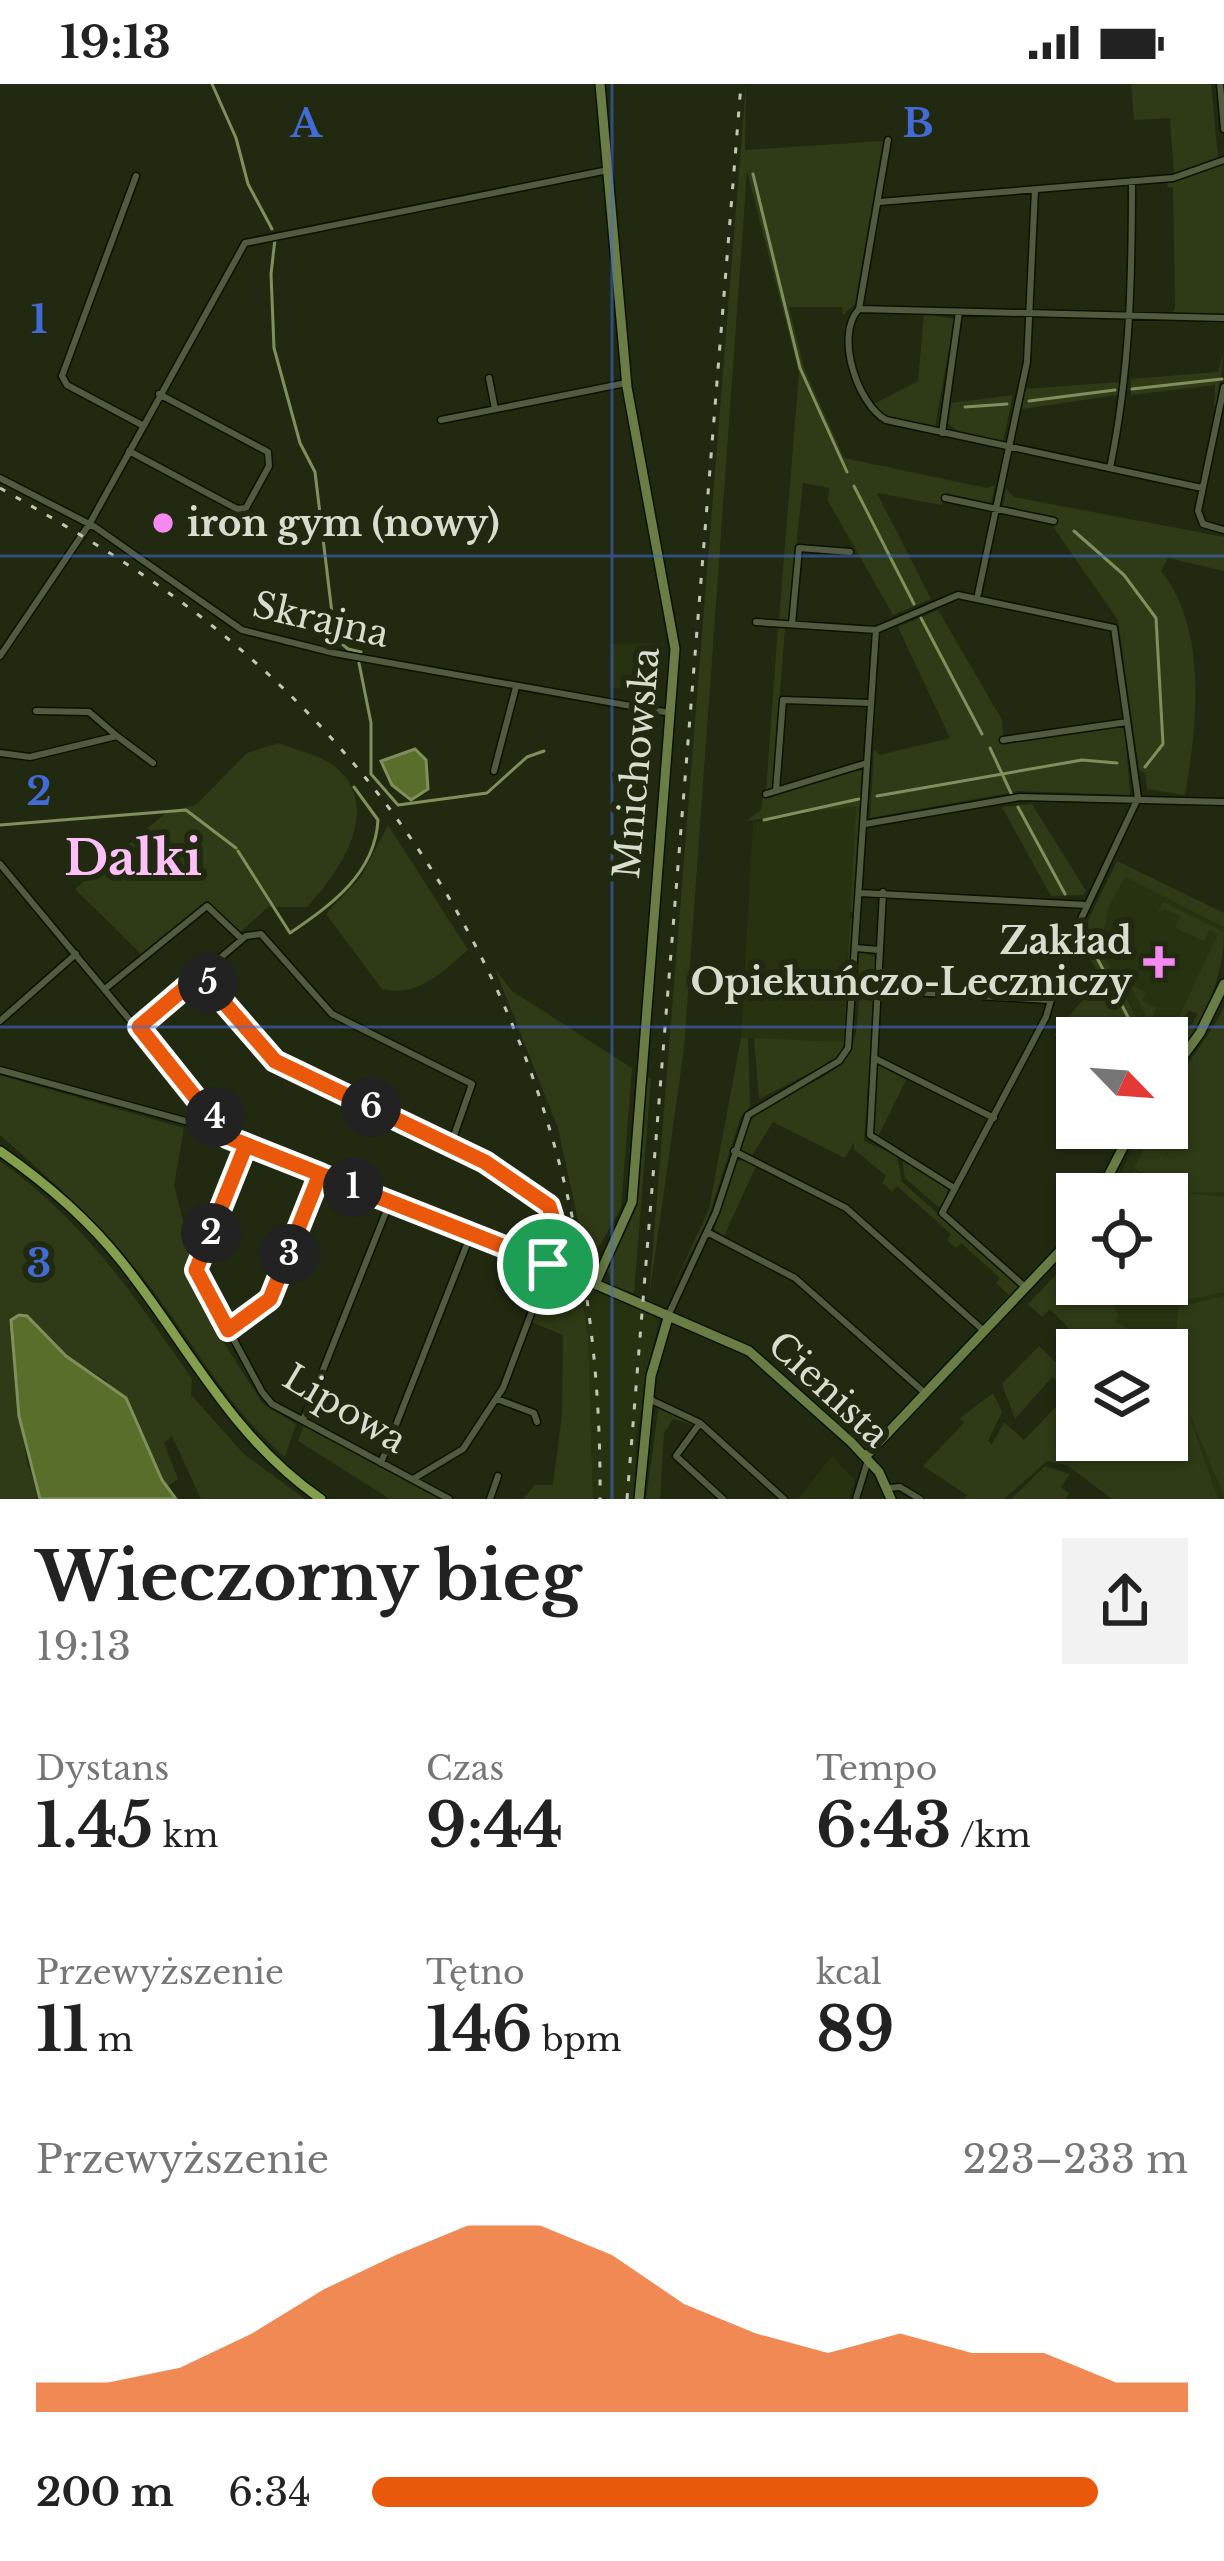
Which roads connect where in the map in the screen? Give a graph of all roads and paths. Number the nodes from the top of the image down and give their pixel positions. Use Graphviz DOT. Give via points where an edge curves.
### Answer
graph roads {
  1 [pos="599,84"];
  2 [pos="1220,84"];
  3 [pos="1224,129"];
  4 [pos="888,140"];
  5 [pos="1224,160"];
  6 [pos="608,170"];
  7 [pos="136,176"];
  8 [pos="1132,181"];
  9 [pos="1035,190"];
  10 [pos="879,202"];
  11 [pos="859,309"];
  12 [pos="959,312"];
  13 [pos="1030,313"];
  14 [pos="1130,315"];
  15 [pos="1224,318"];
  16 [pos="490,378"];
  17 [pos="626,383"];
  18 [pos="1224,387"];
  19 [pos="160,394"];
  20 [pos="495,409"];
  21 [pos="441,420"];
  22 [pos="143,425"];
  23 [pos="942,433"];
  24 [pos="1009,447"];
  25 [pos="129,451"];
  26 [pos="1110,468"];
  27 [pos="0,478"];
  28 [pos="1202,488"];
  29 [pos="945,498"];
  30 [pos="997,509"];
  31 [pos="1054,520"];
  32 [pos="90,524"];
  33 [pos="1224,530"];
  34 [pos="850,552"];
  35 [pos="978,596"];
  36 [pos="756,622"];
  37 [pos="792,624"];
  38 [pos="876,629"];
  39 [pos="0,656"];
  40 [pos="516,687"];
  41 [pos="871,703"];
  42 [pos="36,711"];
  43 [pos="670,713"];
  44 [pos="1127,722"];
  45 [pos="117,736"];
  46 [pos="1003,740"];
  47 [pos="0,753"];
  48 [pos="867,763"];
  49 [pos="153,764"];
  50 [pos="494,771"];
  51 [pos="776,791"];
  52 [pos="766,794"];
  53 [pos="1138,798"];
  54 [pos="1224,802"];
  55 [pos="865,824"];
  56 [pos="1,867"];
  57 [pos="884,892"];
  58 [pos="860,893"];
  59 [pos="1087,905"];
  60 [pos="242,939"];
  61 [pos="856,949"];
  62 [pos="879,950"];
  63 [pos="76,954"];
  64 [pos="200,975"];
  65 [pos="1224,984"];
  66 [pos="106,988"];
  67 [pos="877,990"];
  68 [pos="1049,1000"];
  69 [pos="0,1021"];
  70 [pos="139,1027"];
  71 [pos="1188,1049"];
  72 [pos="872,1057"];
  73 [pos="0,1070"];
  74 [pos="994,1118"];
  75 [pos="227,1137"];
  76 [pos="451,1144"];
  77 [pos="246,1145"];
  78 [pos="0,1151"];
  79 [pos="734,1151"];
  80 [pos="320,1174"];
  81 [pos="954,1188"];
  82 [pos="390,1202"];
  83 [pos="707,1232"];
  84 [pos="471,1234"];
  85 [pos="1056,1256"];
  86 [pos="548,1264"];
  87 [pos="595,1284"];
  88 [pos="1027,1288"];
  89 [pos="668,1318"];
  90 [pos="228,1330"];
  91 [pos="985,1331"];
  92 [pos="925,1393"];
  93 [pos="497,1399"];
  94 [pos="649,1399"];
  95 [pos="303,1420"];
  96 [pos="537,1422"];
  97 [pos="700,1424"];
  98 [pos="867,1459"];
  99 [pos="381,1463"];
  100 [pos="498,1476"];
  101 [pos="412,1479"];
  102 [pos="890,1494"];
  103 [pos="321,1499"];
  104 [pos="449,1499"];
  105 [pos="490,1499"];
  106 [pos="639,1499"];
  107 [pos="723,1499"];
  108 [pos="784,1499"];
  109 [pos="856,1499"];
  110 [pos="920,1499"];
  1 -- 6 [label="street, Mnichowska"];
  2 -- 3 [label="street"];
  4 -- 10 [label="street"];
  5 -- 8 [label="street" via="1173,178"];
  6 -- 17 [label="street, Mnichowska"];
  6 -- 19 [label="street" via="252,238 232,258"];
  7 -- 22 [label="street" via="62,376"];
  8 -- 9 [label="street"];
  8 -- 14 [label="street"];
  9 -- 10 [label="street"];
  9 -- 13 [label="street"];
  10 -- 11 [label="street"];
  11 -- 12 [label="street"];
  11 -- 23 [label="street" via="850,324 851,360 873,411"];
  12 -- 13 [label="street"];
  12 -- 23 [label="street"];
  13 -- 14 [label="street"];
  13 -- 24 [label="street"];
  14 -- 15 [label="street"];
  14 -- 26 [label="street"];
  16 -- 20 [label="street"];
  17 -- 20 [label="street"];
  17 -- 43 [label="street, Mnichowska" via="671,612"];
  18 -- 28 [label="street"];
  19 -- 22 [label="street"];
  19 -- 25 [label="street" via="268,452 269,466 246,508 237,509"];
  20 -- 21 [label="street"];
  22 -- 25 [label="street"];
  23 -- 24 [label="street"];
  24 -- 26 [label="street"];
  24 -- 30 [label="street"];
  25 -- 32 [label="street"];
  26 -- 28 [label="street"];
  27 -- 32 [label="street, Skrajna"];
  28 -- 33 [label="street" via="1199,519"];
  29 -- 30 [label="street"];
  30 -- 31 [label="street"];
  30 -- 35 [label="street"];
  32 -- 39 [label="street"];
  32 -- 40 [label="street, Skrajna" via="242,630"];
  34 -- 37 [label="street" via="799,548"];
  35 -- 38 [label="street" via="958,595"];
  35 -- 44 [label="street" via="1110,625"];
  36 -- 37 [label="street"];
  37 -- 38 [label="street"];
  38 -- 41 [label="street"];
  40 -- 43 [label="street, Skrajna"];
  40 -- 50 [label="street"];
  41 -- 48 [label="street"];
  41 -- 51 [label="street" via="783,700"];
  42 -- 45 [label="street" via="89,712"];
  43 -- 87 [label="street, Mnichowska" via="632,1202"];
  44 -- 46 [label="street"];
  44 -- 53 [label="street"];
  45 -- 47 [label="street" via="30,757"];
  45 -- 49 [label="street"];
  48 -- 51 [label="street"];
  48 -- 55 [label="street"];
  51 -- 52 [label="street"];
  53 -- 54 [label="street"];
  53 -- 55 [label="street" via="1020,796"];
  53 -- 59 [label="street"];
  55 -- 58 [label="street"];
  56 -- 63 [label="street"];
  57 -- 58 [label="street"];
  57 -- 59 [label="street"];
  57 -- 62 [label="street"];
  58 -- 61 [label="street"];
  59 -- 68 [label="street"];
  60 -- 64 [label="street"];
  60 -- 66 [label="street" via="207,906"];
  60 -- 76 [label="street" via="261,934 332,1014 472,1084"];
  61 -- 62 [label="street"];
  61 -- 79 [label="street" via="848,1048 839,1061 756,1107"];
  62 -- 67 [label="street"];
  63 -- 66 [label="street"];
  63 -- 69 [label="street"];
  64 -- 70 [label="street"];
  64 -- 76 [label="street" via="275,1061"];
  65 -- 71 [label="street"];
  66 -- 70 [label="street"];
  67 -- 68 [label="street"];
  67 -- 72 [label="street"];
  68 -- 74 [label="street"];
  70 -- 75 [label="street"];
  72 -- 74 [label="street"];
  72 -- 81 [label="street" via="870,1135"];
  73 -- 75 [label="street"];
  74 -- 81 [label="street"];
  75 -- 77 [label="street"];
  76 -- 86 [label="street" via="549,1206 559,1238"];
  77 -- 80 [label="street"];
  77 -- 90 [label="street, Lipowa" via="196,1270"];
  78 -- 103 [label="main road" via="87,1222 240,1429"];
  79 -- 83 [label="street"];
  79 -- 91 [label="street" via="846,1208"];
  80 -- 82 [label="street"];
  80 -- 90 [label="street" via="270,1299"];
  81 -- 88 [label="street" via="942,1214"];
  82 -- 84 [label="street"];
  82 -- 95 [label="street"];
  83 -- 89 [label="street"];
  83 -- 92 [label="street" via="797,1279"];
  84 -- 86 [label="street"];
  84 -- 99 [label="street"];
  85 -- 88 [label="street"];
  86 -- 87 [label="street"];
  86 -- 93 [label="street"];
  87 -- 89 [label="street, Cienista"];
  88 -- 91 [label="street"];
  89 -- 94 [label="street"];
  89 -- 98 [label="street, Cienista" via="749,1351"];
  90 -- 95 [label="street, Lipowa" via="266,1399"];
  91 -- 92 [label="street"];
  92 -- 98 [label="street"];
  93 -- 96 [label="street" via="535,1413"];
  93 -- 101 [label="street" via="463,1449"];
  94 -- 97 [label="street"];
  94 -- 106 [label="street"];
  95 -- 99 [label="street, Lipowa"];
  97 -- 107 [label="street" via="676,1456"];
  97 -- 108 [label="street"];
  98 -- 102 [label="street, Cienista"];
  98 -- 109 [label="street"];
  99 -- 101 [label="street, Lipowa"];
  100 -- 105 [label="street"];
  101 -- 104 [label="street, Lipowa"];
  102 -- 110 [label="street, Cienista" via="907,1490"];
}
